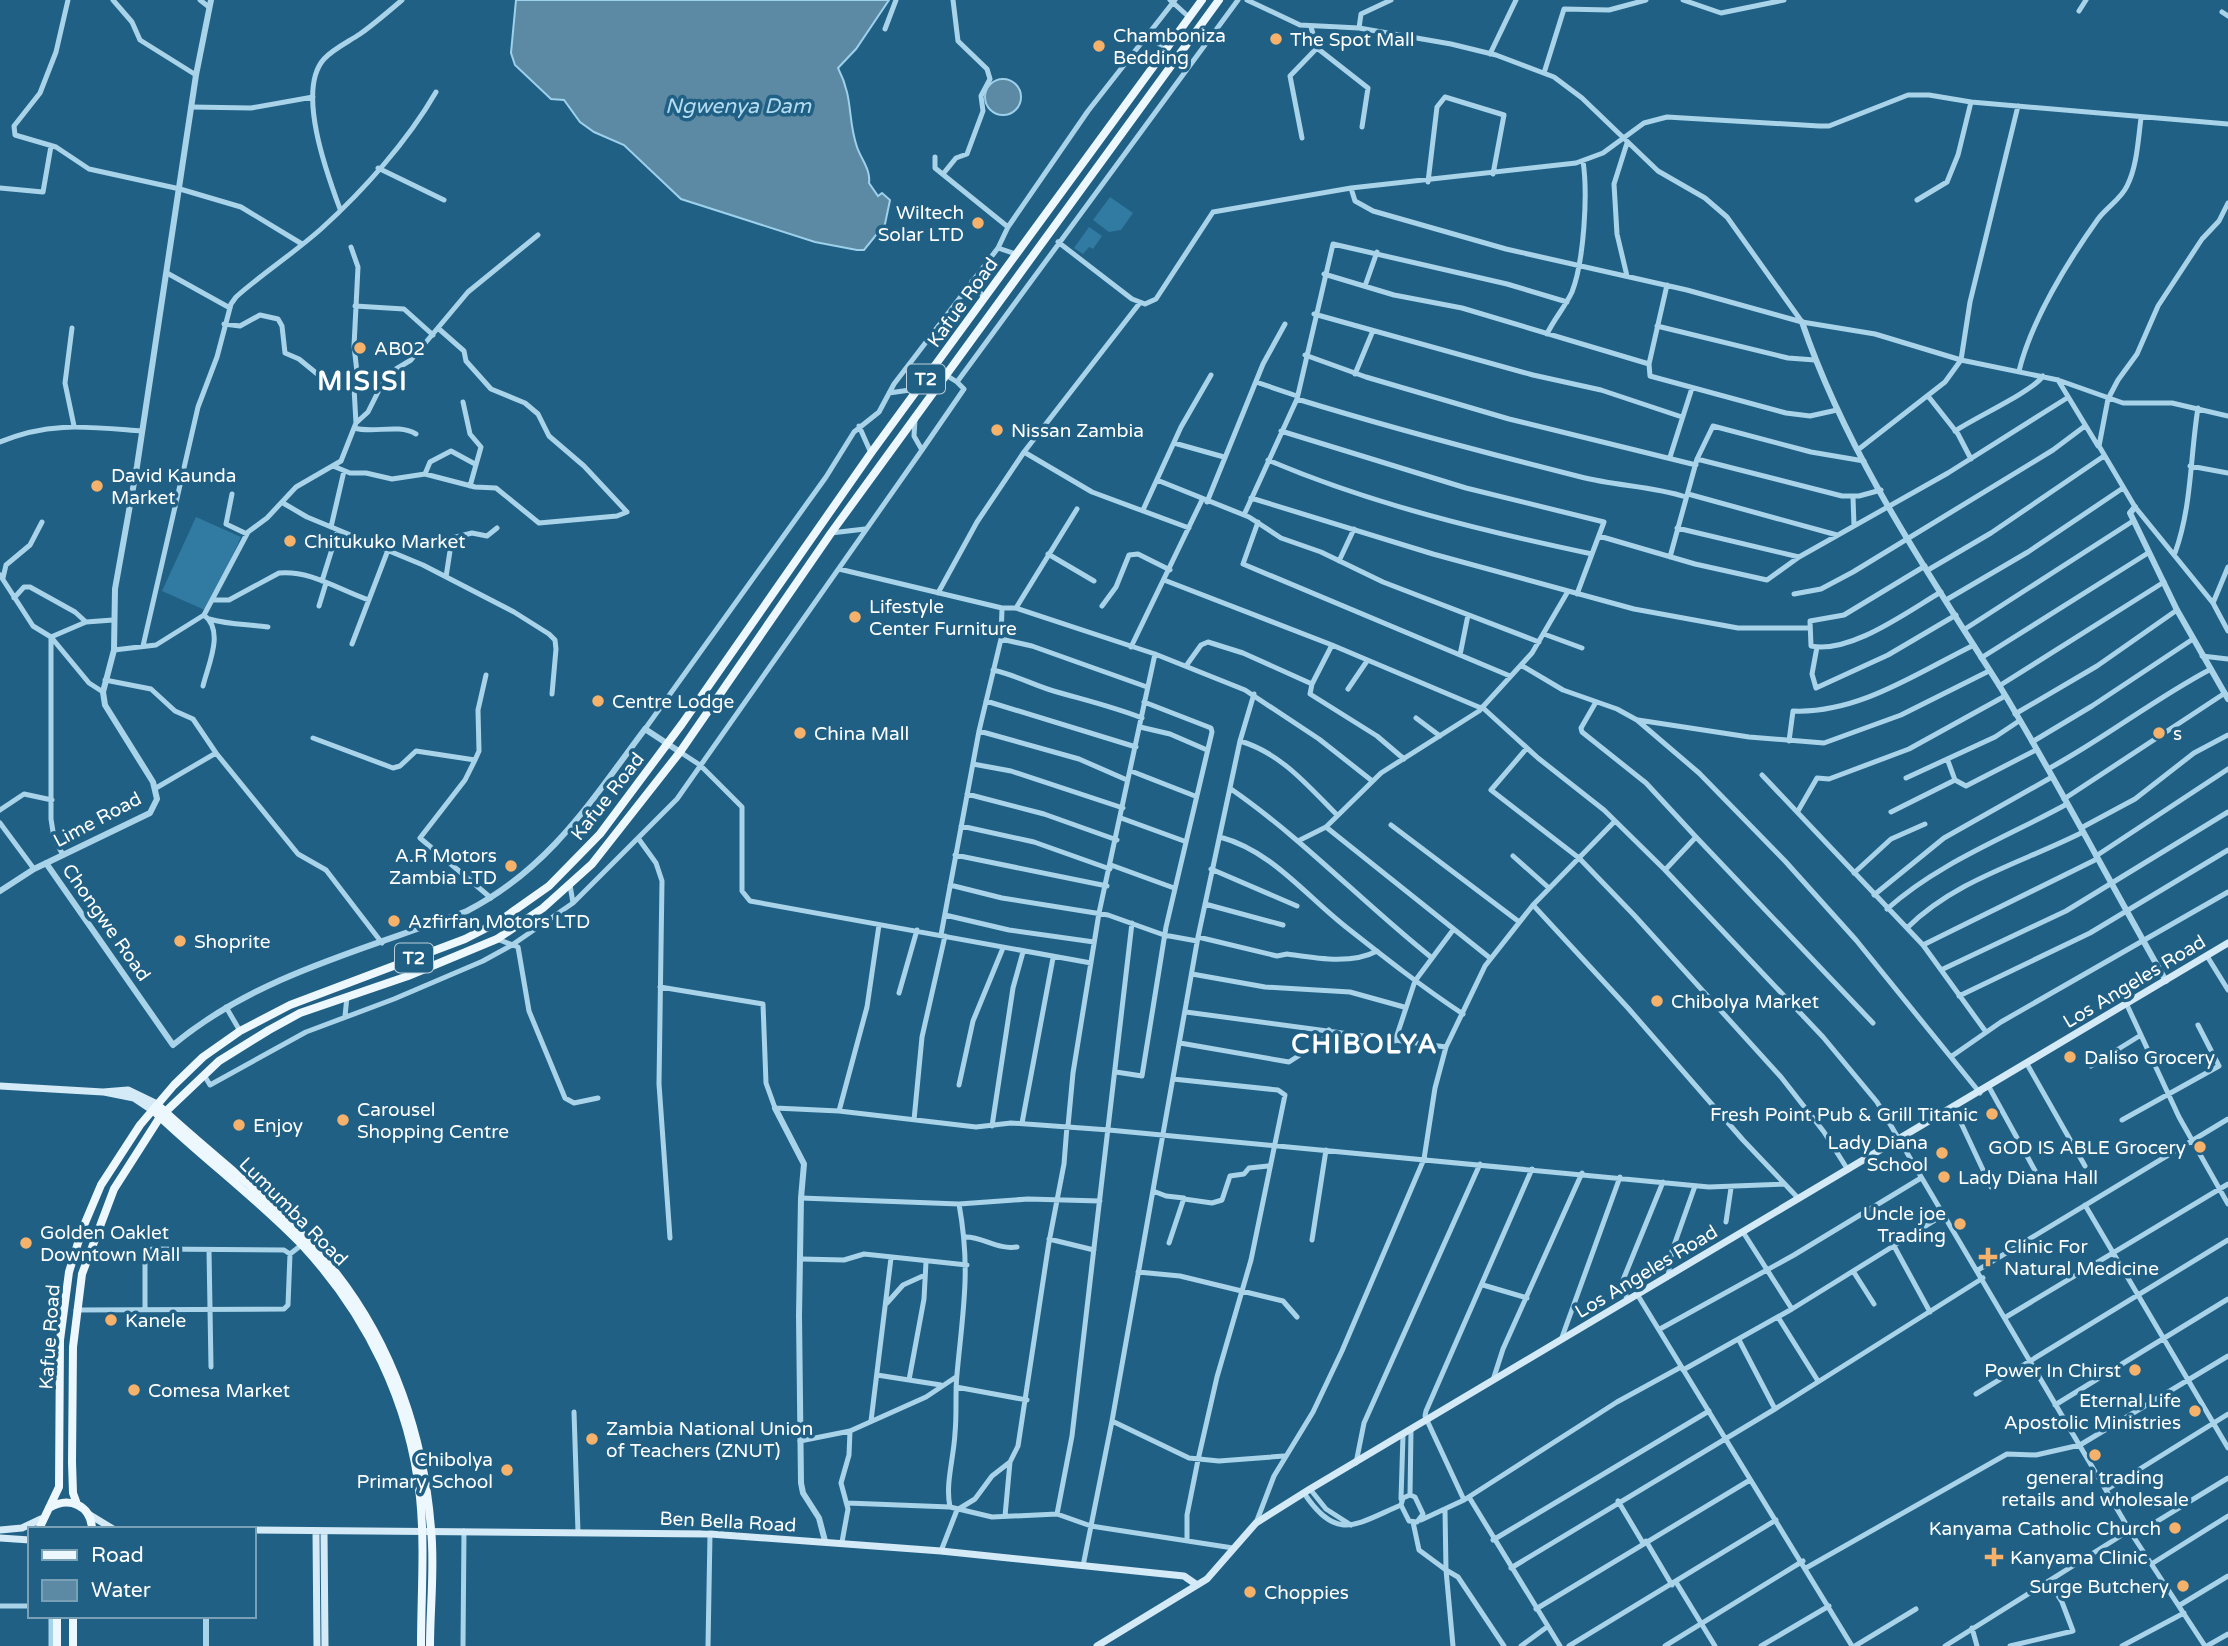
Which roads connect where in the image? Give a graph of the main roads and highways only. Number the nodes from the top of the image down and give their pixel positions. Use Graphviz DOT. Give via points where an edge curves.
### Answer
graph roads {
  1 [pos="1202,0"];
  2 [pos="1219,0"];
  3 [pos="2228,943"];
  4 [pos="0,1086"];
  5 [pos="183,1094"];
  6 [pos="154,1107"];
  7 [pos="163,1115"];
  8 [pos="174,1125"];
  9 [pos="150,1132"];
  10 [pos="77,1504"];
  11 [pos="47,1510"];
  12 [pos="87,1512"];
  13 [pos="40,1524"];
  14 [pos="91,1527"];
  15 [pos="110,1527"];
  16 [pos="0,1530"];
  17 [pos="256,1530"];
  18 [pos="320,1531"];
  19 [pos="427,1532"];
  20 [pos="0,1538"];
  21 [pos="28,1540"];
  22 [pos="1197,1585"];
  23 [pos="57,1618"];
  24 [pos="73,1618"];
  25 [pos="54,1645"];
  26 [pos="73,1646"];
  27 [pos="317,1646"];
  28 [pos="325,1646"];
  29 [pos="421,1646"];
  30 [pos="430,1646"];
  31 [pos="1097,1646"];
  1 -- 6 [label="main road, Kafue Road / T2" via="600,834 527,904 465,939 290,1005 240,1031 203,1057"];
  2 -- 5 [label="main road, Kafue Road / T2" via="610,843 543,908 497,939 300,1013 219,1061"];
  3 -- 22 [label="main road, Los Angeles Road" via="1307,1491 1256,1523 1219,1568"];
  4 -- 6 [label="main road" via="128,1090"];
  5 -- 7 [label="main road, Kafue Road / T2"];
  5 -- 8 [label="main road"];
  6 -- 7 [label="main road, Lumumba Road"];
  6 -- 11 [label="main road, Kafue Road / T2" via="101,1185 72,1262 60,1340 58,1487"];
  7 -- 8 [label="main road, Lumumba Road"];
  7 -- 9 [label="main road, Kafue Road / T2"];
  8 -- 9 [label="main road"];
  8 -- 19 [label="main road, Lumumba Road" via="335,1272 358,1304 391,1366 416,1436"];
  9 -- 10 [label="main road, Kafue Road / T2" via="108,1202 82,1274 76,1310 72,1462"];
  10 -- 11 [label="main road" via="61,1502"];
  10 -- 12 [label="main road"];
  11 -- 13 [label="main road, Kafue Road"];
  12 -- 14 [label="main road"];
  12 -- 15 [label="main road"];
  13 -- 16 [label="main road"];
  17 -- 18 [label="main road, Ben Bella Road"];
  18 -- 19 [label="main road, Ben Bella Road"];
  18 -- 27 [label="main road"];
  18 -- 28 [label="main road"];
  19 -- 22 [label="main road, Ben Bella Road" via="710,1534 842,1542 1184,1576"];
  19 -- 29 [label="main road, Lumumba Road"];
  19 -- 30 [label="main road, Lumumba Road"];
  20 -- 21 [label="main road"];
  22 -- 31 [label="main road, Los Angeles Road"];
  23 -- 25 [label="main road"];
  24 -- 26 [label="main road"];
}
